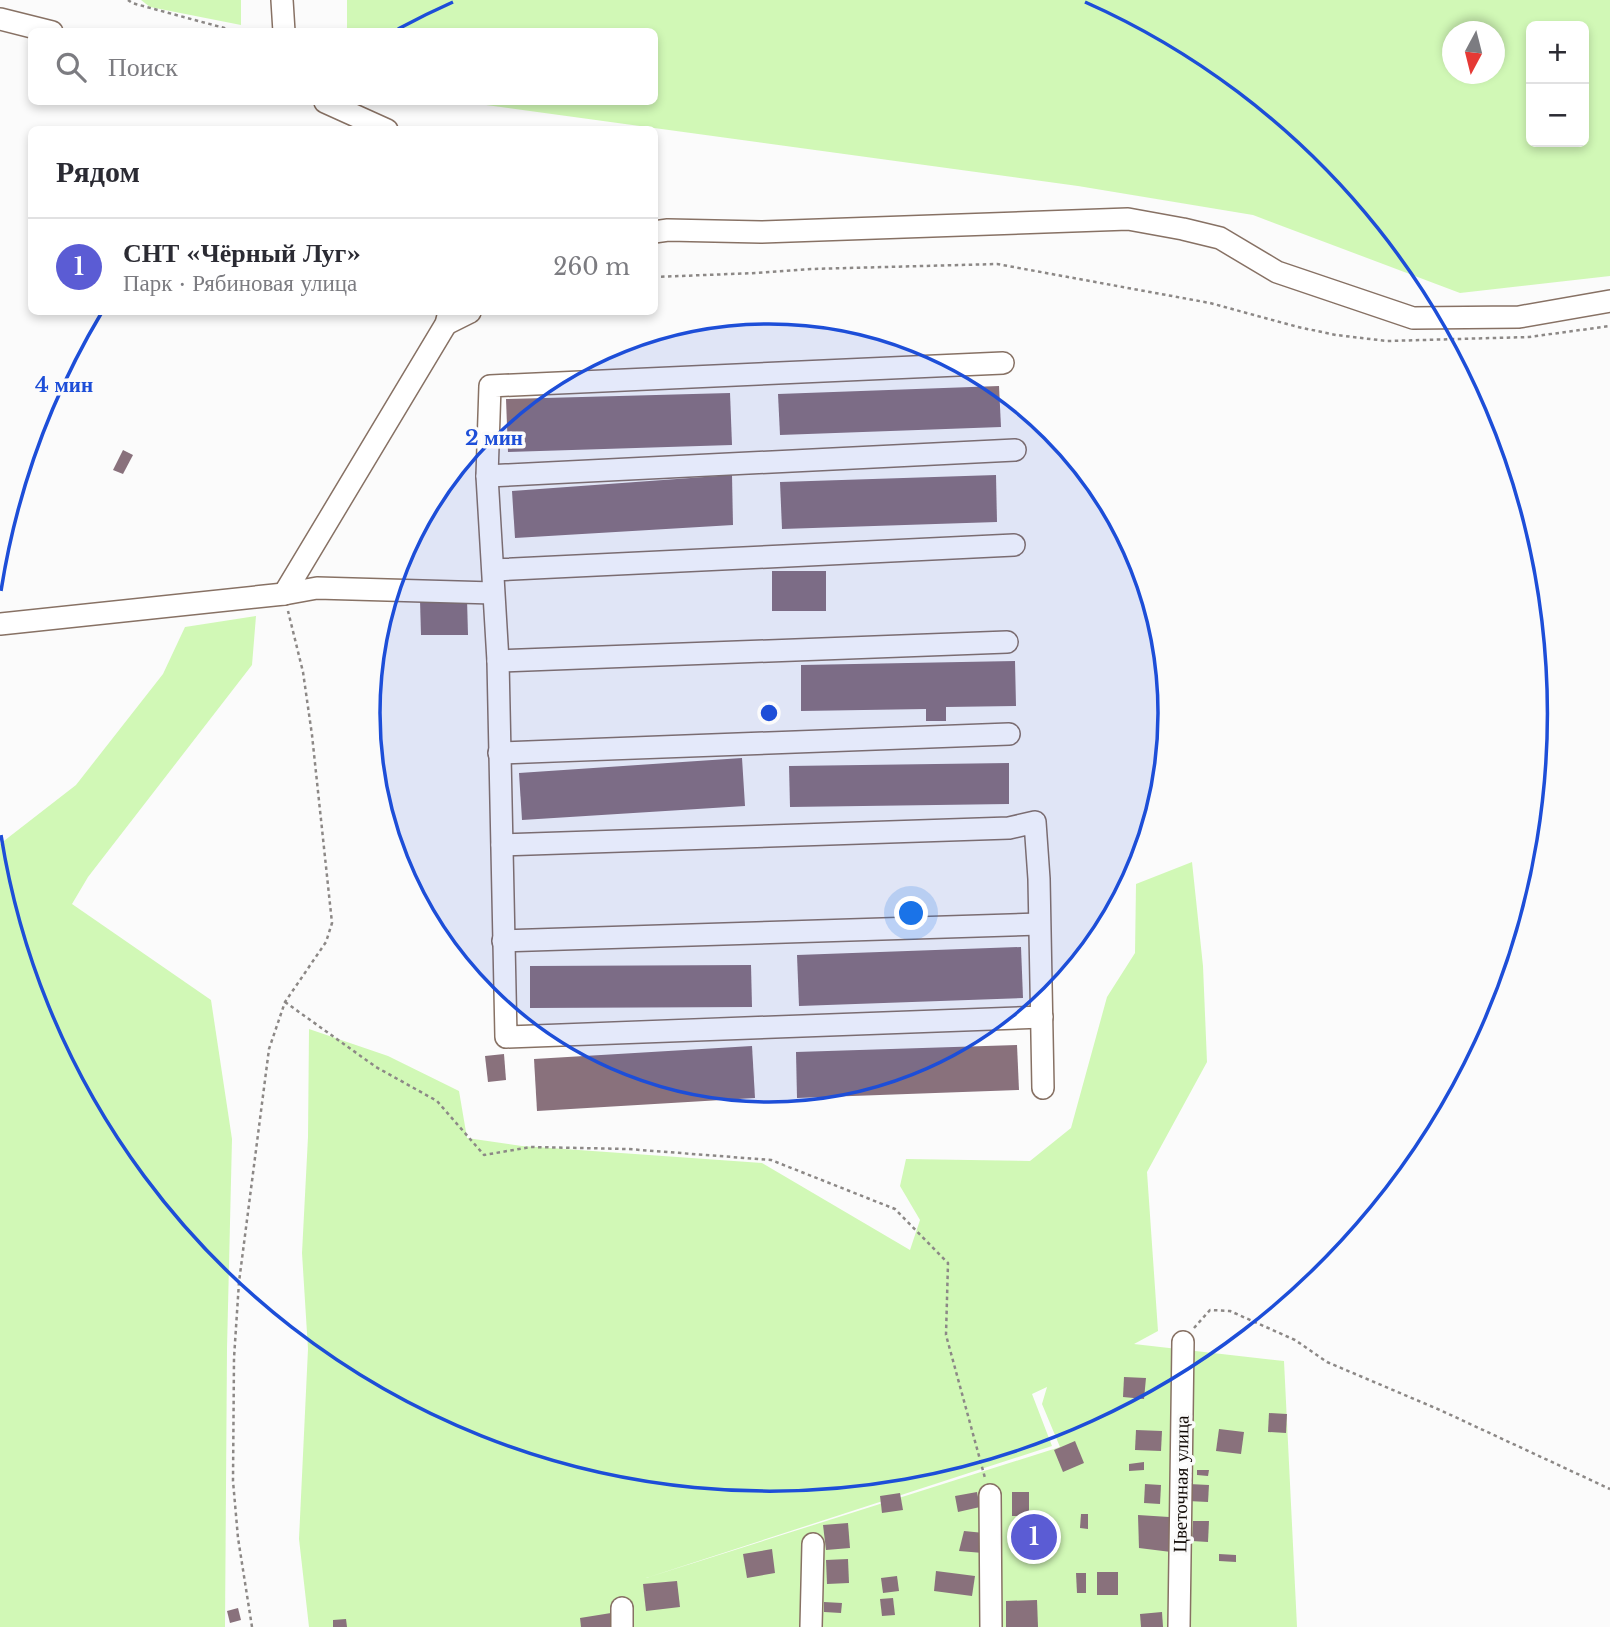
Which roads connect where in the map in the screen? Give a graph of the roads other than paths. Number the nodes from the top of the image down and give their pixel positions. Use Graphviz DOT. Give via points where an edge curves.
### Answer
graph roads {
  1 [pos="282,0"];
  2 [pos="0,19"];
  3 [pos="36,28"];
  4 [pos="284,28"];
  5 [pos="332,105"];
  6 [pos="378,126"];
  7 [pos="659,229"];
  8 [pos="1610,301"];
  9 [pos="447,318"];
  10 [pos="1003,363"];
  11 [pos="1015,450"];
  12 [pos="487,476"];
  13 [pos="1014,545"];
  14 [pos="494,570"];
  15 [pos="494,593"];
  16 [pos="284,594"];
  17 [pos="0,624"];
  18 [pos="1007,642"];
  19 [pos="498,661"];
  20 [pos="1009,734"];
  21 [pos="499,753"];
  22 [pos="502,845"];
  23 [pos="1039,924"];
  24 [pos="503,941"];
  25 [pos="1042,1017"];
  26 [pos="1042,1088"];
  27 [pos="1183,1342"];
  28 [pos="989,1495"];
  29 [pos="813,1544"];
  30 [pos="811,1627"];
  31 [pos="991,1627"];
  32 [pos="1179,1627"];
  1 -- 4 [label="street"];
  2 -- 3 [label="street"];
  5 -- 6 [label="street"];
  7 -- 8 [label="street" via="761,232 1128,219 1220,238 1277,272 1413,318 1519,317"];
  9 -- 16 [label="street"];
  10 -- 12 [label="street" via="490,386"];
  11 -- 12 [label="street"];
  12 -- 14 [label="street"];
  13 -- 14 [label="street"];
  14 -- 15 [label="street"];
  15 -- 16 [label="street" via="317,588"];
  15 -- 19 [label="street"];
  16 -- 17 [label="street"];
  18 -- 19 [label="street"];
  19 -- 21 [label="street"];
  20 -- 21 [label="street"];
  21 -- 22 [label="street"];
  22 -- 23 [label="street" via="1009,828 1035,822"];
  22 -- 24 [label="street"];
  23 -- 24 [label="street"];
  23 -- 25 [label="street"];
  24 -- 25 [label="street" via="506,1037"];
  25 -- 26 [label="street"];
  27 -- 32 [label="street, Цветочная улица"];
  28 -- 31 [label="street"];
  29 -- 30 [label="street"];
}
